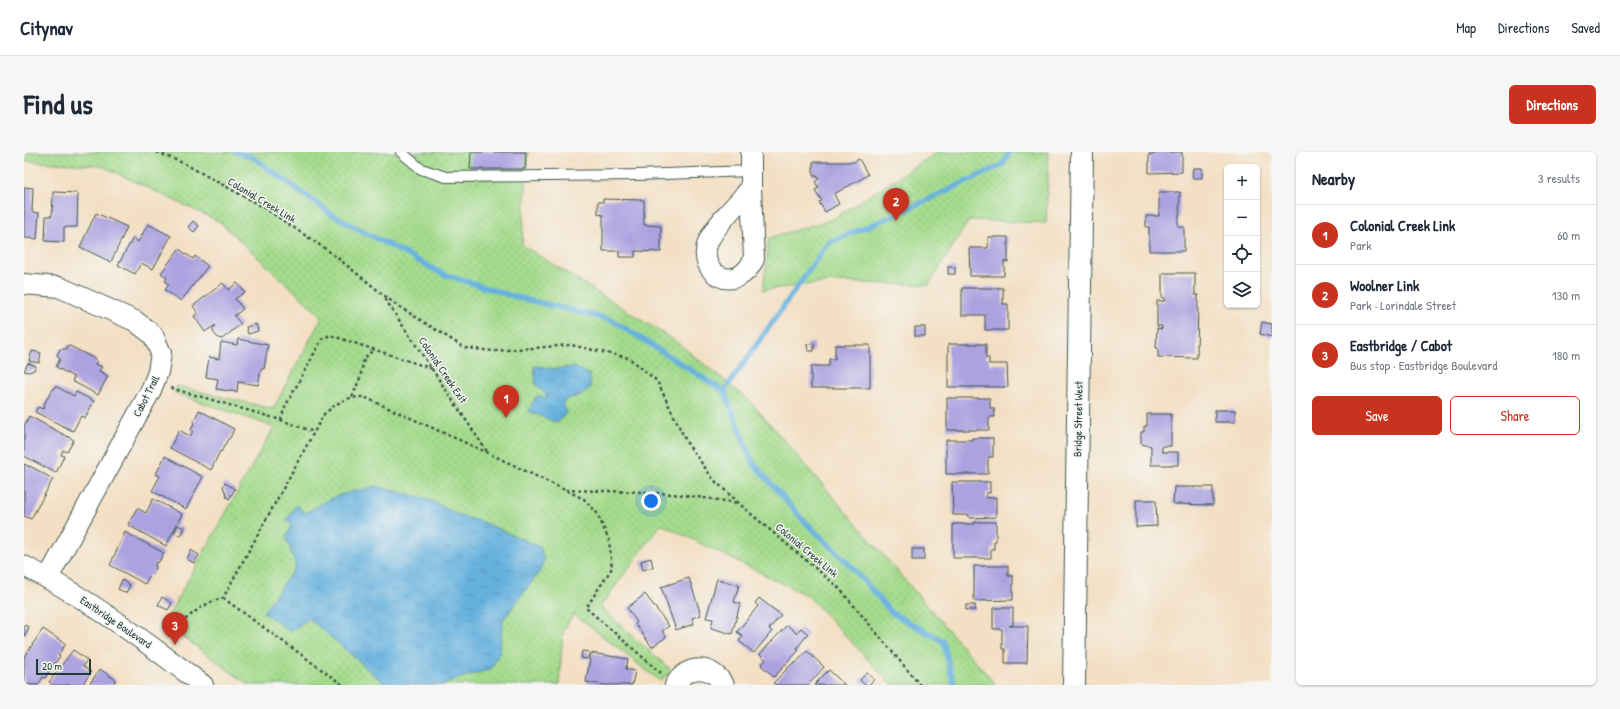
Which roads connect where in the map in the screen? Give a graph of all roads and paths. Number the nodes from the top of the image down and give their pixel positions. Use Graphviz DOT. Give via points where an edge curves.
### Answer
graph roads {
  1 [pos="157,152"];
  2 [pos="401,152"];
  3 [pos="1082,152"];
  4 [pos="751,170"];
  5 [pos="24,284"];
  6 [pos="384,296"];
  7 [pos="374,349"];
  8 [pos="433,369"];
  9 [pos="155,381"];
  10 [pos="352,397"];
  11 [pos="282,420"];
  12 [pos="314,432"];
  13 [pos="488,453"];
  14 [pos="565,490"];
  15 [pos="739,503"];
  16 [pos="24,566"];
  17 [pos="48,578"];
  18 [pos="223,598"];
  19 [pos="154,648"];
  20 [pos="203,685"];
  21 [pos="343,685"];
  22 [pos="675,685"];
  23 [pos="724,685"];
  24 [pos="920,685"];
  25 [pos="1074,685"];
  1 -- 6 [label="path, Colonial Creek Link" via="185,164 263,207 330,252"];
  2 -- 4 [label="lane" via="421,169 446,178"];
  3 -- 25 [label="main road, Bridge Street West"];
  5 -- 9 [label="street, Cabot Trail" via="59,287 135,321 153,335 161,353"];
  6 -- 8 [label="path, Colonial Creek Exit"];
  6 -- 15 [label="path, Colonial Creek Link" via="465,348 494,352 571,346 629,358 657,381 687,443 714,480"];
  7 -- 8 [label="path"];
  7 -- 10 [label="path" via="364,359"];
  7 -- 11 [label="path" via="330,335 322,339 284,409"];
  8 -- 13 [label="path, Colonial Creek Exit"];
  9 -- 11 [label="path" via="175,390"];
  9 -- 17 [label="street, Cabot Trail"];
  10 -- 12 [label="path" via="339,401 324,414"];
  10 -- 13 [label="path" via="364,397"];
  11 -- 12 [label="path"];
  12 -- 18 [label="path"];
  13 -- 14 [label="path"];
  14 -- 15 [label="path" via="644,492"];
  14 -- 22 [label="path" via="584,499 597,513 609,540 612,568 586,608"];
  15 -- 24 [label="path, Colonial Creek Link" via="839,588"];
  16 -- 17 [label="street, Eastbridge Boulevard"];
  17 -- 19 [label="street, Eastbridge Boulevard"];
  18 -- 19 [label="path" via="212,601 191,614"];
  18 -- 21 [label="path"];
  19 -- 20 [label="street, Eastbridge Boulevard"];
  22 -- 23 [label="street" via="680,677 688,672 702,669 718,676"];
}
